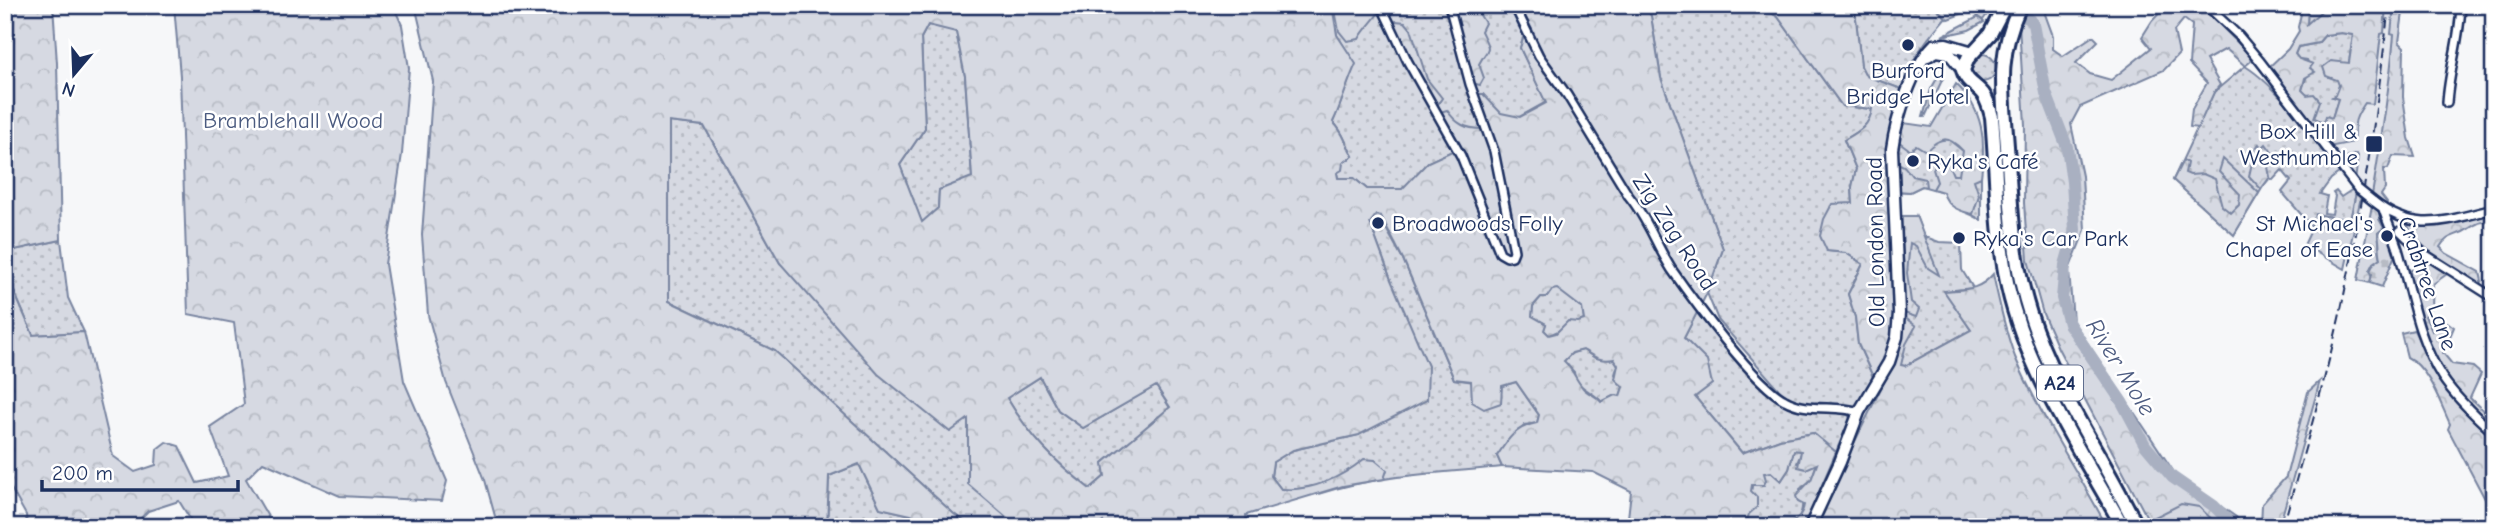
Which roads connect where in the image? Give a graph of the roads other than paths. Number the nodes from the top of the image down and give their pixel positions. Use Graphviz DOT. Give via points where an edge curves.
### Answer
graph roads {
  1 [pos="1381,5"];
  2 [pos="1449,5"];
  3 [pos="1514,5"];
  4 [pos="2020,5"];
  5 [pos="2206,5"];
  6 [pos="2461,5"];
  7 [pos="2006,14"];
  8 [pos="1974,50"];
  9 [pos="1926,57"];
  10 [pos="2003,59"];
  11 [pos="1963,70"];
  12 [pos="2001,76"];
  13 [pos="1975,86"];
  14 [pos="2447,103"];
  15 [pos="2494,209"];
  16 [pos="2386,211"];
  17 [pos="2494,298"];
  18 [pos="1859,412"];
  19 [pos="2494,433"];
  20 [pos="1810,527"];
  21 [pos="2123,527"];
  22 [pos="2137,527"];
  1 -- 2 [label="street" via="1461,156 1500,253 1507,257 1514,251 1494,151"];
  3 -- 18 [label="street, Zig Zag Road" via="1539,56 1640,209 1672,270 1743,360 1788,402"];
  4 -- 7 [label="highway"];
  5 -- 16 [label="street, bridge" via="2259,60 2358,189"];
  6 -- 14 [label="street"];
  7 -- 8 [label="highway"];
  7 -- 10 [label="highway"];
  8 -- 9 [label="main road" via="1938,44"];
  8 -- 10 [label="highway" via="1987,50"];
  8 -- 11 [label="highway"];
  9 -- 11 [label="main road" via="1943,51 1955,57"];
  9 -- 18 [label="main road, Old London Road" via="1902,105 1892,149 1899,325 1889,362"];
  10 -- 12 [label="highway"];
  11 -- 13 [label="highway"];
  12 -- 13 [label="highway" via="1988,86"];
  12 -- 22 [label="highway, A24" via="2014,238 2030,313 2045,354"];
  13 -- 21 [label="highway, A24" via="1989,104 1992,117 2000,244 2019,324 2046,387"];
  15 -- 16 [label="street" via="2429,223"];
  16 -- 17 [label="street" via="2399,230 2439,264"];
  16 -- 19 [label="street, Crabtree Lane" via="2414,314 2430,354 2443,379"];
  18 -- 20 [label="main road, Old London Road"];
}
